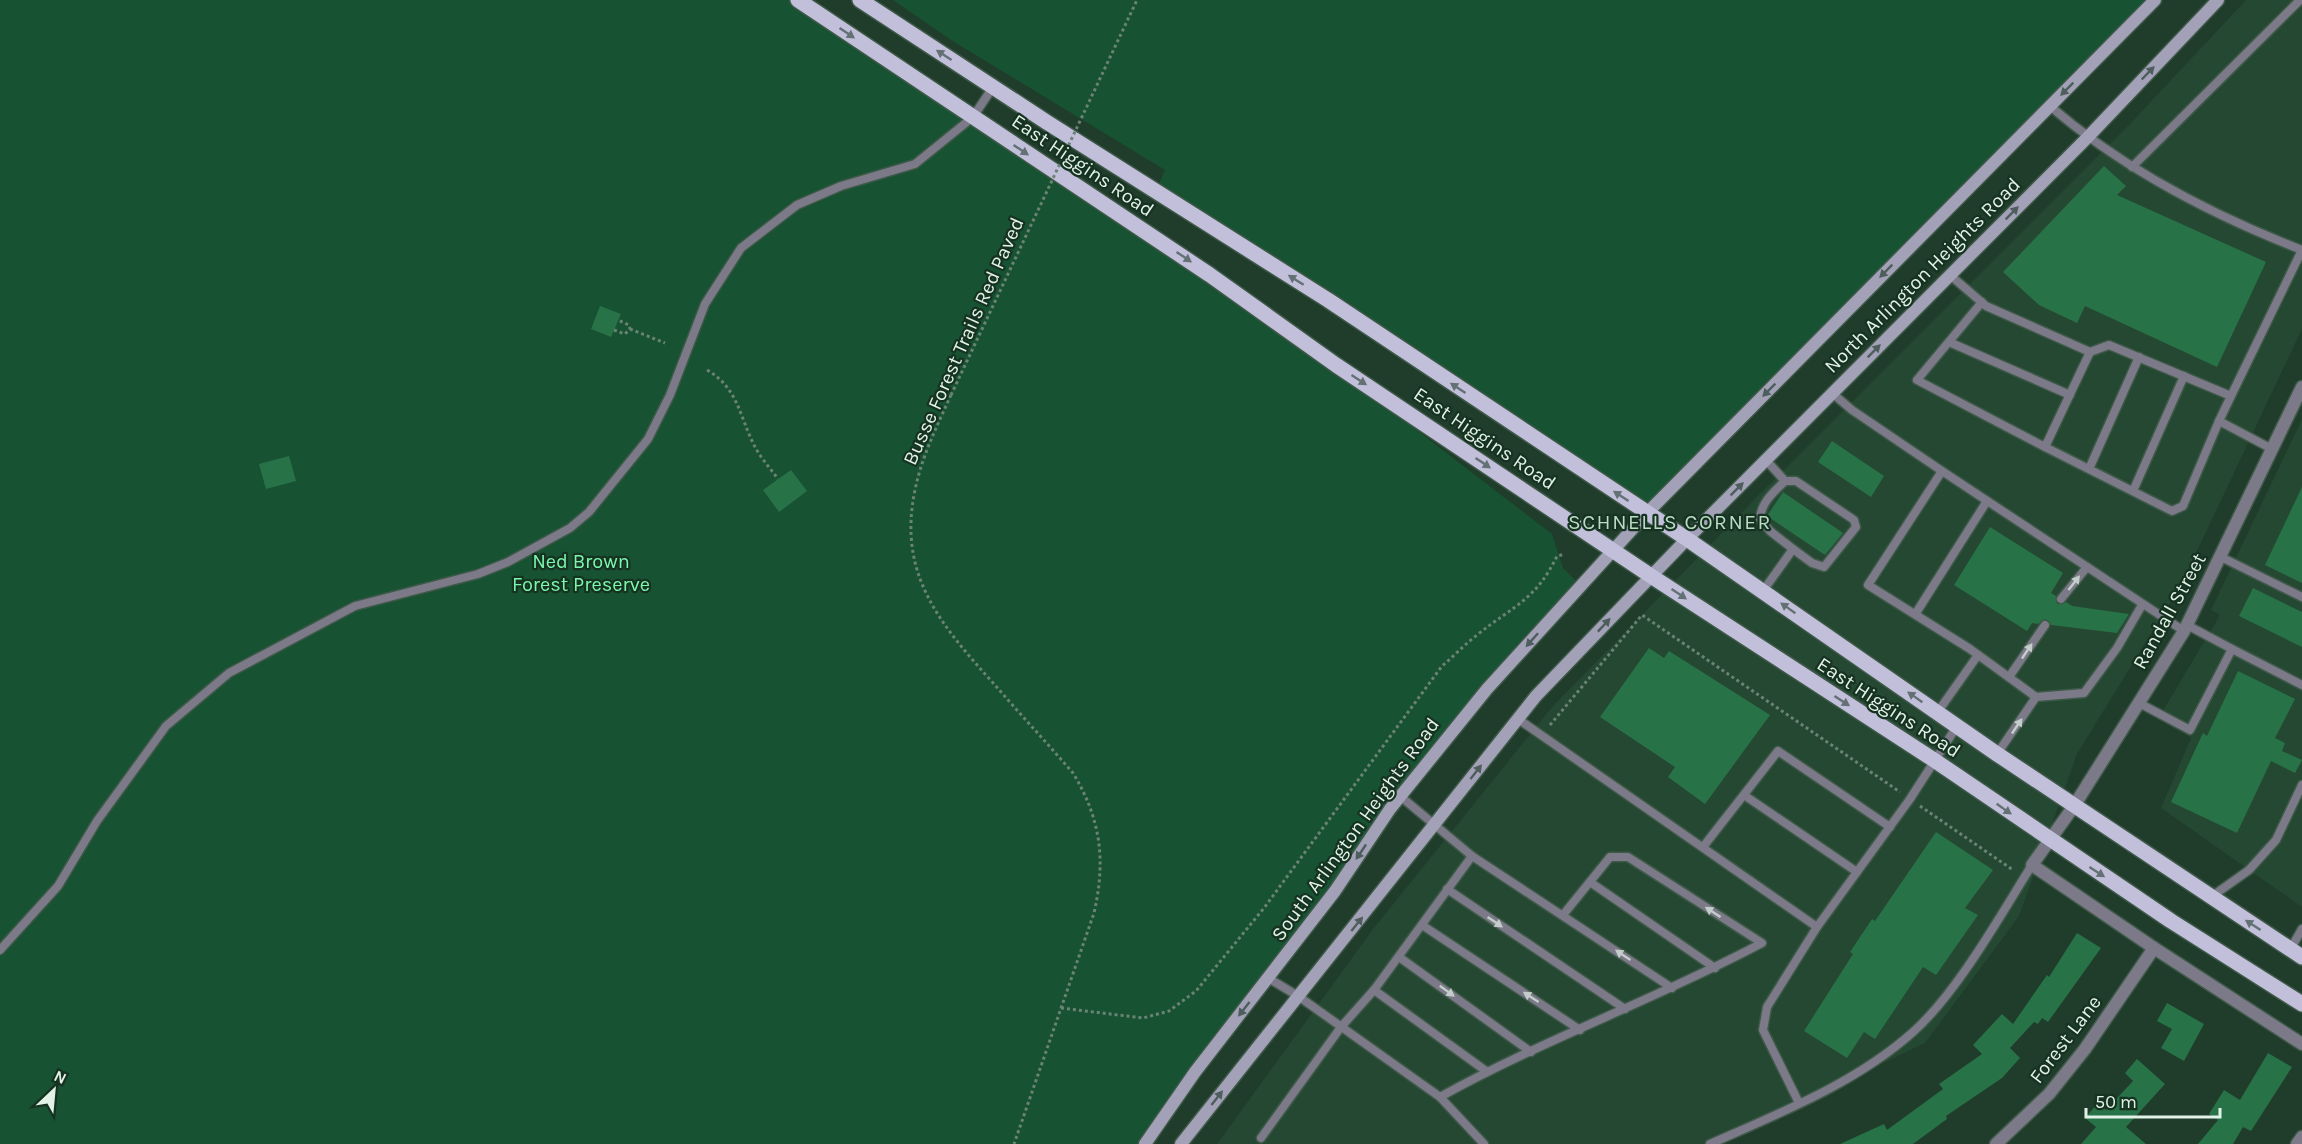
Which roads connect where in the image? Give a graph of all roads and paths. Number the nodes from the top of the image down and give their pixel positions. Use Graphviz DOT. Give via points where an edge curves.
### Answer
graph roads {
  1 [pos="798,0"];
  2 [pos="860,0"];
  3 [pos="1137,0"];
  4 [pos="2155,0"];
  5 [pos="2218,0"];
  6 [pos="2301,0"];
  7 [pos="993,87"];
  8 [pos="2050,106"];
  9 [pos="973,117"];
  10 [pos="2087,138"];
  11 [pos="2132,166"];
  12 [pos="2302,250"];
  13 [pos="1950,275"];
  14 [pos="1982,302"];
  15 [pos="618,320"];
  16 [pos="630,329"];
  17 [pos="614,330"];
  18 [pos="1949,342"];
  19 [pos="665,343"];
  20 [pos="2090,352"];
  21 [pos="2139,357"];
  22 [pos="707,370"];
  23 [pos="2184,376"];
  24 [pos="1832,393"];
  25 [pos="2070,395"];
  26 [pos="2231,396"];
  27 [pos="2300,396"];
  28 [pos="2219,421"];
  29 [pos="2045,447"];
  30 [pos="2272,449"];
  31 [pos="1766,460"];
  32 [pos="2089,469"];
  33 [pos="1942,471"];
  34 [pos="778,479"];
  35 [pos="1785,481"];
  36 [pos="2133,491"];
  37 [pos="1987,501"];
  38 [pos="1647,513"];
  39 [pos="1688,539"];
  40 [pos="1793,549"];
  41 [pos="1613,550"];
  42 [pos="1565,554"];
  43 [pos="2221,557"];
  44 [pos="2086,567"];
  45 [pos="1651,576"];
  46 [pos="1763,591"];
  47 [pos="2302,597"];
  48 [pos="2061,599"];
  49 [pos="2142,605"];
  50 [pos="1916,613"];
  51 [pos="2045,625"];
  52 [pos="2186,628"];
  53 [pos="2232,649"];
  54 [pos="1978,655"];
  55 [pos="2009,677"];
  56 [pos="2302,685"];
  57 [pos="2036,697"];
  58 [pos="2139,702"];
  59 [pos="1937,712"];
  60 [pos="1518,719"];
  61 [pos="1957,726"];
  62 [pos="1541,735"];
  63 [pos="1997,754"];
  64 [pos="1934,760"];
  65 [pos="2302,785"];
  66 [pos="1743,795"];
  67 [pos="1400,796"];
  68 [pos="1910,799"];
  69 [pos="2074,806"];
  70 [pos="1435,825"];
  71 [pos="1890,827"];
  72 [pos="2048,840"];
  73 [pos="1703,847"];
  74 [pos="1472,856"];
  75 [pos="2032,865"];
  76 [pos="1857,872"];
  77 [pos="2024,878"];
  78 [pos="1590,882"];
  79 [pos="1447,889"];
  80 [pos="2211,897"];
  81 [pos="1563,915"];
  82 [pos="1422,925"];
  83 [pos="1817,927"];
  84 [pos="2302,929"];
  85 [pos="2154,948"];
  86 [pos="0,950"];
  87 [pos="2296,953"];
  88 [pos="1400,957"];
  89 [pos="1715,968"];
  90 [pos="1268,978"];
  91 [pos="1672,988"];
  92 [pos="1374,990"];
  93 [pos="1298,996"];
  94 [pos="2302,1004"];
  95 [pos="1061,1008"];
  96 [pos="1625,1009"];
  97 [pos="1341,1027"];
  98 [pos="1580,1030"];
  99 [pos="2302,1044"];
  100 [pos="1531,1052"];
  101 [pos="1486,1071"];
  102 [pos="1440,1097"];
  103 [pos="1798,1103"];
  104 [pos="2302,1137"];
  105 [pos="1261,1138"];
  106 [pos="1014,1144"];
  107 [pos="1144,1144"];
  108 [pos="1181,1144"];
  109 [pos="1484,1144"];
  110 [pos="1710,1144"];
  111 [pos="1996,1144"];
  112 [pos="2297,1144"];
  1 -- 9 [label="main road, East Higgins Road, one-way"];
  7 -- 2 [label="main road, East Higgins Road, one-way"];
  3 -- 95 [label="path, Busse Forest Trails Red Paved, bridge" via="923,456 914,492 911,541 927,599 947,630 1073,773 1083,789 1100,840 1098,895"];
  4 -- 8 [label="main road, North Arlington Heights Road, one-way"];
  10 -- 5 [label="main road, North Arlington Heights Road, one-way"];
  6 -- 11 [label="lane"];
  7 -- 9 [label="lane"];
  38 -- 7 [label="main road, East Higgins Road, one-way" via="1328,300"];
  8 -- 10 [label="lane"];
  8 -- 38 [label="main road, North Arlington Heights Road, one-way"];
  9 -- 41 [label="main road, East Higgins Road, one-way"];
  9 -- 86 [label="lane" via="915,164 841,186 797,205 741,248 705,304 648,440 604,495 570,528 478,574 355,606 229,673 166,726 97,821 58,886"];
  10 -- 11 [label="lane"];
  13 -- 10 [label="main road, North Arlington Heights Road, one-way"];
  11 -- 12 [label="lane" via="2257,233"];
  12 -- 26 [label="lane"];
  13 -- 14 [label="lane"];
  24 -- 13 [label="main road, North Arlington Heights Road, one-way"];
  14 -- 18 [label="lane"];
  14 -- 20 [label="lane"];
  15 -- 16 [label="path"];
  16 -- 17 [label="path" via="625,334"];
  16 -- 19 [label="path"];
  18 -- 25 [label="lane"];
  18 -- 29 [label="lane" via="1917,380"];
  20 -- 21 [label="lane" via="2109,345"];
  20 -- 25 [label="lane"];
  21 -- 23 [label="lane"];
  21 -- 32 [label="lane"];
  22 -- 34 [label="path" via="734,394 754,445"];
  23 -- 26 [label="lane"];
  23 -- 36 [label="lane"];
  24 -- 31 [label="main road, North Arlington Heights Road"];
  24 -- 33 [label="lane"];
  25 -- 29 [label="lane"];
  26 -- 28 [label="lane"];
  27 -- 30 [label="street, Randall Street"];
  28 -- 30 [label="lane"];
  28 -- 36 [label="lane" via="2183,506 2172,511"];
  29 -- 32 [label="lane"];
  30 -- 43 [label="street, Randall Street"];
  31 -- 35 [label="lane"];
  39 -- 31 [label="main road, North Arlington Heights Road, one-way"];
  32 -- 36 [label="lane"];
  33 -- 37 [label="lane"];
  33 -- 50 [label="lane" via="1868,585"];
  35 -- 40 [label="lane" via="1760,511 1760,519"];
  35 -- 40 [label="lane" via="1796,481 1854,520 1856,527 1824,567"];
  37 -- 44 [label="lane"];
  37 -- 50 [label="lane"];
  38 -- 39 [label="main road, East Higgins Road"];
  38 -- 41 [label="main road, North Arlington Heights Road"];
  39 -- 45 [label="main road, North Arlington Heights Road"];
  39 -- 46 [label="main road, East Higgins Road"];
  40 -- 46 [label="lane"];
  41 -- 45 [label="main road, East Higgins Road"];
  41 -- 67 [label="main road, South Arlington Heights Road, one-way" via="1467,712"];
  42 -- 95 [label="path" via="1557,556 1546,578 1529,598 1442,666 1264,908 1196,991 1169,1011 1143,1018"];
  43 -- 47 [label="lane"];
  43 -- 52 [label="street, Randall Street"];
  48 -- 44 [label="lane, one-way"];
  44 -- 49 [label="lane"];
  60 -- 45 [label="main road, one-way"];
  45 -- 64 [label="main road, East Higgins Road, one-way"];
  59 -- 46 [label="main road, East Higgins Road, one-way"];
  49 -- 52 [label="lane"];
  49 -- 57 [label="lane" via="2084,693"];
  50 -- 54 [label="lane"];
  55 -- 51 [label="lane, one-way"];
  52 -- 53 [label="lane"];
  52 -- 58 [label="street, Randall Street"];
  53 -- 56 [label="lane"];
  53 -- 58 [label="lane" via="2190,730"];
  54 -- 55 [label="lane"];
  54 -- 59 [label="lane"];
  55 -- 57 [label="lane"];
  63 -- 57 [label="lane, one-way"];
  58 -- 69 [label="street, Randall Street"];
  59 -- 61 [label="main road, East Higgins Road"];
  60 -- 62 [label="lane"];
  70 -- 60 [label="main road, one-way"];
  61 -- 63 [label="main road, East Higgins Road"];
  61 -- 64 [label="lane"];
  62 -- 68 [label="path" via="1642,615"];
  62 -- 73 [label="lane"];
  63 -- 69 [label="main road, East Higgins Road"];
  64 -- 68 [label="lane"];
  64 -- 72 [label="main road, East Higgins Road, one-way"];
  65 -- 80 [label="lane" via="2276,840 2249,870"];
  66 -- 71 [label="lane" via="1778,751"];
  66 -- 73 [label="lane"];
  66 -- 76 [label="lane"];
  67 -- 70 [label="lane"];
  67 -- 90 [label="main road, South Arlington Heights Road, one-way" via="1335,891"];
  68 -- 71 [label="lane"];
  68 -- 77 [label="path"];
  69 -- 72 [label="street, Randall Street"];
  69 -- 80 [label="main road, East Higgins Road"];
  70 -- 74 [label="lane"];
  93 -- 70 [label="main road, one-way"];
  71 -- 76 [label="lane"];
  72 -- 75 [label="street, Randall Street"];
  72 -- 94 [label="main road, East Higgins Road, one-way"];
  73 -- 83 [label="lane"];
  74 -- 79 [label="lane"];
  74 -- 81 [label="lane"];
  75 -- 77 [label="lane"];
  75 -- 85 [label="street"];
  76 -- 83 [label="lane"];
  77 -- 103 [label="lane" via="1957,981 1914,1031 1864,1070"];
  78 -- 81 [label="lane"];
  78 -- 89 [label="lane"];
  89 -- 78 [label="lane, one-way" via="1762,943 1628,856 1610,857"];
  79 -- 82 [label="lane"];
  79 -- 96 [label="lane, one-way"];
  87 -- 80 [label="main road, East Higgins Road, one-way"];
  91 -- 81 [label="lane, one-way"];
  82 -- 88 [label="lane"];
  98 -- 82 [label="lane, one-way"];
  83 -- 103 [label="lane" via="1767,1007 1763,1030"];
  84 -- 87 [label="lane"];
  85 -- 99 [label="street"];
  85 -- 111 [label="street, Forest Lane" via="2056,1085"];
  88 -- 92 [label="lane"];
  88 -- 100 [label="lane, one-way"];
  89 -- 91 [label="lane"];
  90 -- 93 [label="lane"];
  90 -- 107 [label="main road, South Arlington Heights Road, one-way"];
  91 -- 96 [label="lane"];
  92 -- 97 [label="lane"];
  92 -- 101 [label="lane"];
  93 -- 97 [label="lane"];
  108 -- 93 [label="main road, one-way"];
  95 -- 106 [label="path, Busse Forest Trails Red Paved"];
  96 -- 98 [label="lane"];
  97 -- 102 [label="lane"];
  97 -- 105 [label="lane"];
  98 -- 100 [label="lane"];
  100 -- 101 [label="lane"];
  101 -- 102 [label="lane"];
  102 -- 109 [label="lane"];
  103 -- 110 [label="lane"];
  104 -- 112 [label="street"];
}
